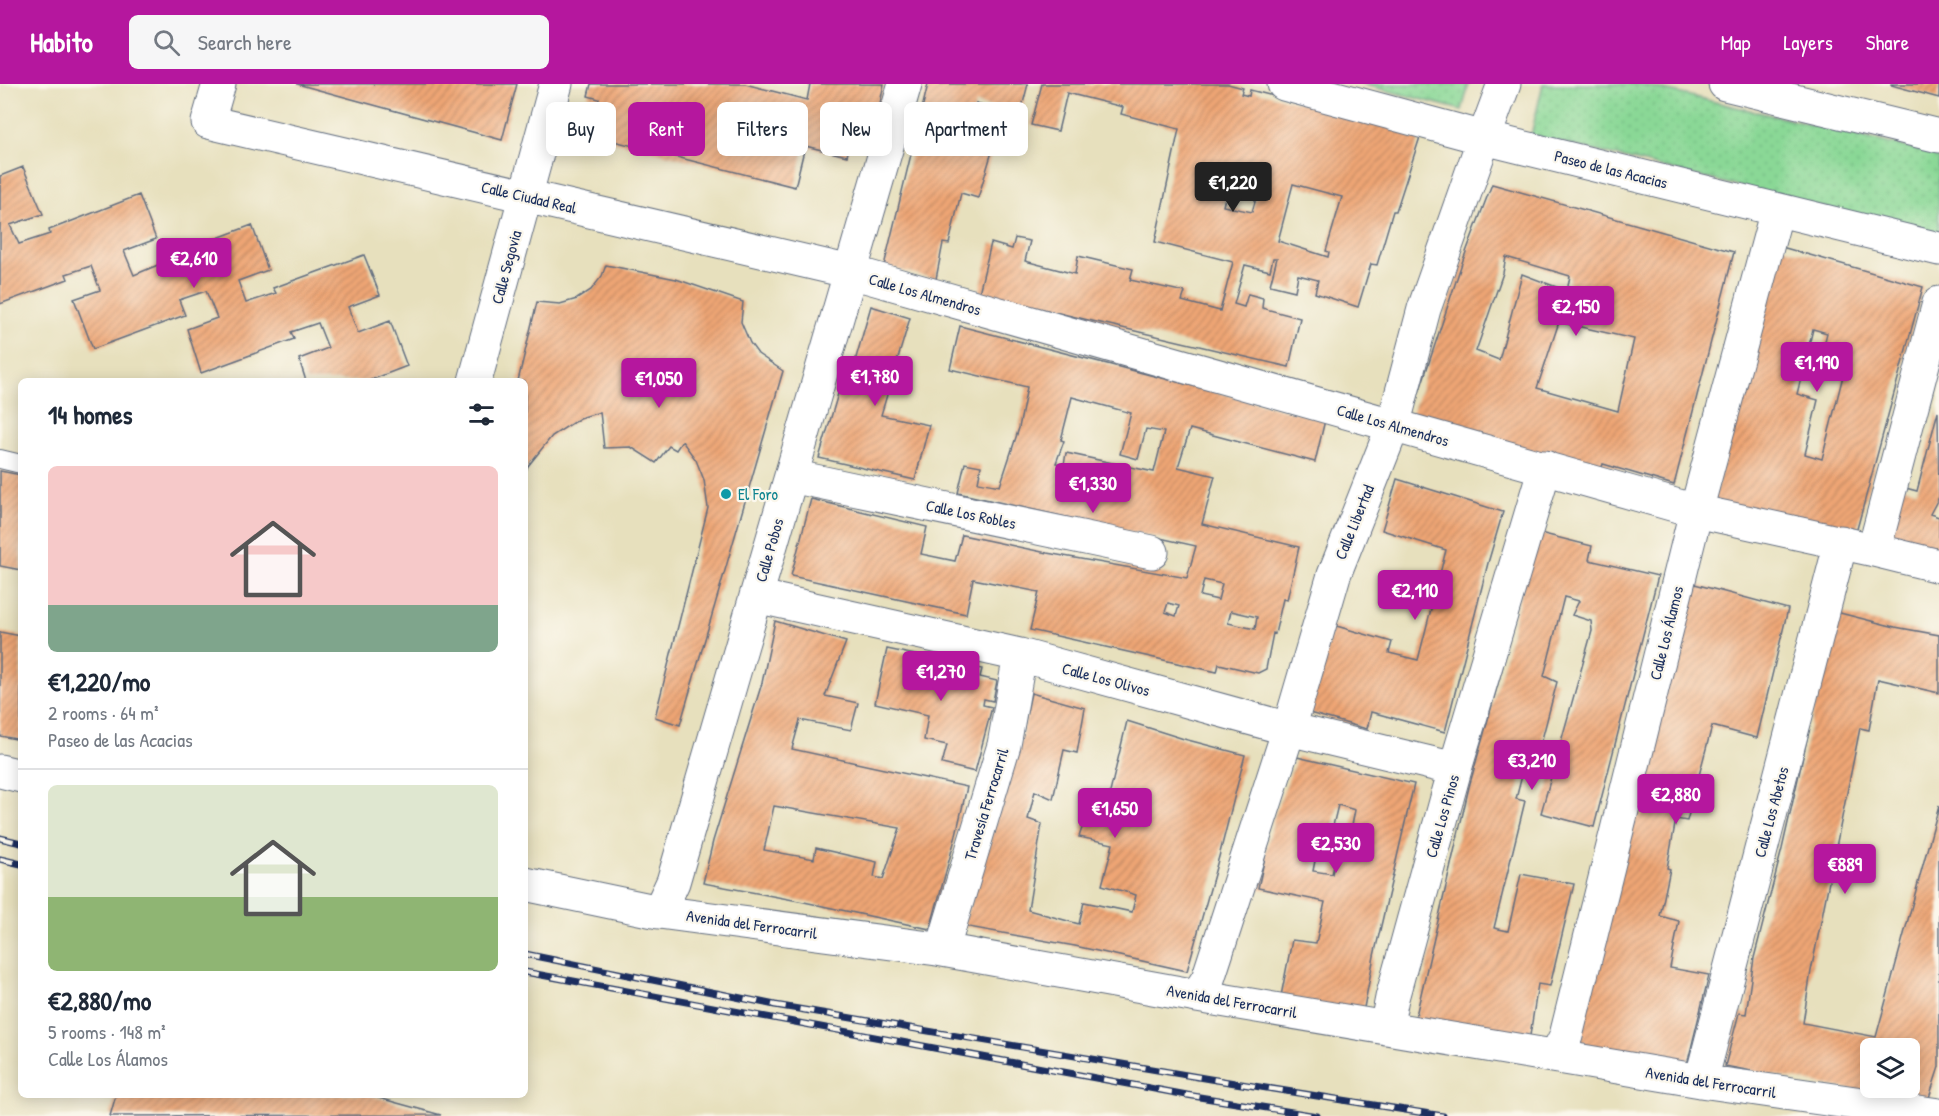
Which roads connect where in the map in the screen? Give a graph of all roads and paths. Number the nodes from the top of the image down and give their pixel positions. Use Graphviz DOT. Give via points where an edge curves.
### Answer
graph roads {
  1 [pos="219,84"];
  2 [pos="556,84"];
  3 [pos="905,84"];
  4 [pos="1284,84"];
  5 [pos="1504,84"];
  6 [pos="1725,84"];
  7 [pos="1939,136"];
  8 [pos="1484,138"];
  9 [pos="526,196"];
  10 [pos="1777,210"];
  11 [pos="1939,249"];
  12 [pos="850,273"];
  13 [pos="1939,303"];
  14 [pos="476,378"];
  15 [pos="1393,426"];
  16 [pos="0,459"];
  17 [pos="18,463"];
  18 [pos="1545,467"];
  19 [pos="791,476"];
  20 [pos="1696,511"];
  21 [pos="1841,542"];
  22 [pos="1874,550"];
  23 [pos="1152,552"];
  24 [pos="1939,566"];
  25 [pos="756,596"];
  26 [pos="1020,655"];
  27 [pos="1289,729"];
  28 [pos="1455,769"];
  29 [pos="0,771"];
  30 [pos="18,775"];
  31 [pos="528,885"];
  32 [pos="659,912"];
  33 [pos="937,949"];
  34 [pos="1197,996"];
  35 [pos="1386,1028"];
  36 [pos="1556,1056"];
  37 [pos="1701,1081"];
  38 [pos="1939,1115"];
  1 -- 9 [label="street, Calle Ciudad Real" via="208,122"];
  2 -- 9 [label="street, Calle Segovia"];
  3 -- 12 [label="street, Calle Pobos"];
  4 -- 8 [label="street, Paseo de las Acacias"];
  5 -- 8 [label="street, Calle Libertad"];
  6 -- 7 [label="street"];
  8 -- 10 [label="street, Paseo de las Acacias"];
  8 -- 15 [label="street, Calle Libertad" via="1424,309"];
  9 -- 12 [label="street, Calle Ciudad Real"];
  9 -- 14 [label="street, Calle Segovia"];
  10 -- 11 [label="street, Paseo de las Acacias"];
  10 -- 20 [label="street, Calle Los Álamos"];
  12 -- 15 [label="street, Calle Los Almendros"];
  12 -- 19 [label="street, Calle Pobos"];
  13 -- 22 [label="street"];
  15 -- 18 [label="street, Calle Los Almendros"];
  15 -- 27 [label="street, Calle Libertad" via="1334,575"];
  16 -- 17 [label="lane"];
  18 -- 20 [label="street, Calle Los Almendros"];
  18 -- 28 [label="street, Calle Los Pinos"];
  19 -- 23 [label="street, Calle Los Robles"];
  19 -- 25 [label="street, Calle Pobos"];
  20 -- 21 [label="street, Calle Los Almendros"];
  20 -- 36 [label="street, Calle Los Álamos" via="1566,1036"];
  21 -- 22 [label="street, Calle Los Almendros"];
  21 -- 37 [label="street, Calle Los Abetos"];
  22 -- 24 [label="street, Calle Los Almendros"];
  25 -- 26 [label="street, Calle Los Olivos"];
  25 -- 32 [label="street, Calle Pobos" via="673,882"];
  26 -- 27 [label="street, Calle Los Olivos"];
  26 -- 33 [label="street, Travesía Ferrocarril" via="1004,745 945,941"];
  27 -- 28 [label="street, Calle Los Olivos"];
  27 -- 34 [label="street, Calle Libertad" via="1208,979"];
  28 -- 35 [label="street, Calle Los Pinos"];
  29 -- 30 [label="street"];
  31 -- 32 [label="street, Avenida del Ferrocarril"];
  32 -- 33 [label="street, Avenida del Ferrocarril"];
  33 -- 34 [label="street, Avenida del Ferrocarril"];
  34 -- 35 [label="street, Avenida del Ferrocarril"];
  35 -- 36 [label="street, Avenida del Ferrocarril"];
  36 -- 37 [label="street, Avenida del Ferrocarril"];
  37 -- 38 [label="street, Avenida del Ferrocarril"];
}
